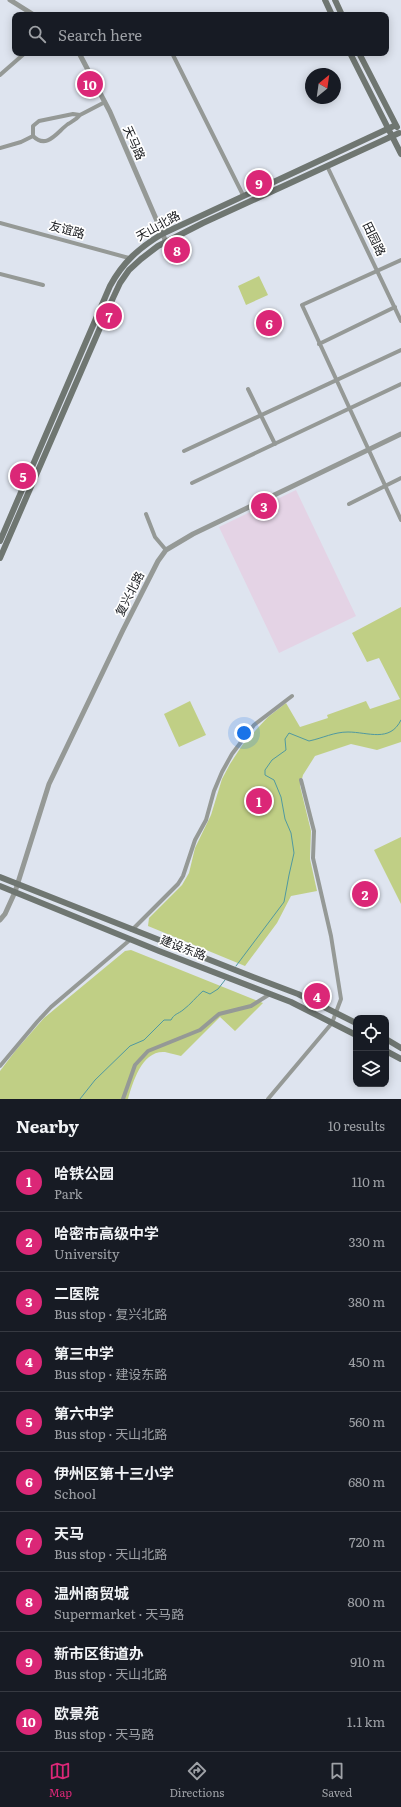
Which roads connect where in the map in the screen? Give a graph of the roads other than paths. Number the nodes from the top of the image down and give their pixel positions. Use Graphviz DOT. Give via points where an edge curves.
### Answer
graph roads {
  1 [pos="10,0"];
  2 [pos="325,0"];
  3 [pos="335,0"];
  4 [pos="29,12"];
  5 [pos="331,12"];
  6 [pos="341,12"];
  7 [pos="22,56"];
  8 [pos="81,56"];
  9 [pos="174,56"];
  10 [pos="352,56"];
  11 [pos="361,56"];
  12 [pos="0,75"];
  13 [pos="105,102"];
  14 [pos="80,115"];
  15 [pos="396,125"];
  16 [pos="388,128"];
  17 [pos="400,134"];
  18 [pos="33,136"];
  19 [pos="392,136"];
  20 [pos="0,148"];
  21 [pos="401,154"];
  22 [pos="327,166"];
  23 [pos="243,195"];
  24 [pos="0,222"];
  25 [pos="162,234"];
  26 [pos="166,242"];
  27 [pos="129,258"];
  28 [pos="401,260"];
  29 [pos="378,270"];
  30 [pos="0,274"];
  31 [pos="43,285"];
  32 [pos="395,307"];
  33 [pos="401,321"];
  34 [pos="320,344"];
  35 [pos="401,350"];
  36 [pos="336,380"];
  37 [pos="401,384"];
  38 [pos="248,389"];
  39 [pos="349,409"];
  40 [pos="261,415"];
  41 [pos="401,434"];
  42 [pos="275,444"];
  43 [pos="368,449"];
  44 [pos="184,452"];
  45 [pos="401,478"];
  46 [pos="192,483"];
  47 [pos="385,486"];
  48 [pos="349,504"];
  49 [pos="146,514"];
  50 [pos="401,520"];
  51 [pos="0,541"];
  52 [pos="166,550"];
  53 [pos="0,558"];
  54 [pos="292,696"];
  55 [pos="301,780"];
  56 [pos="0,876"];
  57 [pos="18,884"];
  58 [pos="0,886"];
  59 [pos="15,892"];
  60 [pos="0,920"];
  61 [pos="132,930"];
  62 [pos="131,940"];
  63 [pos="270,994"];
  64 [pos="337,1013"];
  65 [pos="353,1021"];
  66 [pos="332,1023"];
  67 [pos="353,1034"];
  68 [pos="389,1042"];
  69 [pos="401,1048"];
  70 [pos="389,1053"];
  71 [pos="401,1059"];
  72 [pos="0,1066"];
  73 [pos="123,1099"];
  74 [pos="268,1099"];
  1 -- 4 [label="street"];
  2 -- 5 [label="main road"];
  3 -- 6 [label="main road"];
  7 -- 12 [label="street"];
  8 -- 13 [label="street, 天马路"];
  9 -- 23 [label="street"];
  10 -- 16 [label="main road"];
  11 -- 15 [label="main road"];
  13 -- 14 [label="street"];
  13 -- 25 [label="street, 天马路"];
  14 -- 18 [label="street" via="49,140 40,141"];
  14 -- 18 [label="street" via="73,114 39,121 34,126"];
  15 -- 16 [label="main road, 天山北路"];
  15 -- 17 [label="main road"];
  16 -- 19 [label="main road"];
  16 -- 23 [label="main road, 天山北路"];
  17 -- 19 [label="main road"];
  18 -- 20 [label="street"];
  19 -- 21 [label="main road"];
  19 -- 22 [label="main road"];
  22 -- 26 [label="main road"];
  22 -- 29 [label="street, 田园路"];
  23 -- 25 [label="main road, 天山北路"];
  24 -- 27 [label="street, 友谊路"];
  25 -- 26 [label="street, 天马路"];
  25 -- 27 [label="main road, 天山北路" via="142,246"];
  26 -- 53 [label="main road" via="128,270 120,283"];
  27 -- 51 [label="main road, 天山北路" via="110,286"];
  28 -- 29 [label="street"];
  29 -- 32 [label="street, 田园路"];
  29 -- 34 [label="street" via="302,305"];
  30 -- 31 [label="street"];
  32 -- 33 [label="street, 田园路"];
  32 -- 34 [label="street"];
  34 -- 36 [label="street"];
  35 -- 36 [label="street"];
  36 -- 39 [label="street"];
  36 -- 40 [label="street"];
  37 -- 39 [label="street"];
  38 -- 40 [label="street"];
  39 -- 42 [label="street"];
  39 -- 43 [label="street"];
  40 -- 42 [label="street"];
  40 -- 44 [label="street"];
  41 -- 43 [label="street, 复兴北路"];
  42 -- 46 [label="street"];
  43 -- 47 [label="street"];
  43 -- 52 [label="street, 复兴北路" via="193,534"];
  45 -- 47 [label="street"];
  47 -- 48 [label="street"];
  47 -- 50 [label="street"];
  49 -- 52 [label="street" via="154,537"];
  52 -- 57 [label="street, 复兴北路" via="122,630 49,784"];
  54 -- 61 [label="street" via="254,725 232,754 214,791 206,820 195,840 183,876"];
  55 -- 64 [label="street" via="314,831 313,858 339,985 341,999"];
  56 -- 57 [label="main road, 建设东路"];
  57 -- 59 [label="street, 复兴北路"];
  57 -- 61 [label="main road, 建设东路"];
  58 -- 59 [label="main road, 建设东路"];
  59 -- 60 [label="street, 复兴北路"];
  59 -- 62 [label="main road, 建设东路"];
  61 -- 64 [label="main road, 建设东路" via="298,994"];
  62 -- 63 [label="main road, 建设东路"];
  62 -- 72 [label="street" via="51,1007"];
  63 -- 66 [label="main road, 建设东路"];
  63 -- 73 [label="street" via="251,1006 219,1014 200,1030 148,1051 135,1065"];
  64 -- 65 [label="main road, 建设东路"];
  64 -- 66 [label="street"];
  66 -- 67 [label="main road, 建设东路"];
  66 -- 74 [label="street"];
  68 -- 69 [label="main road"];
  70 -- 71 [label="main road"];
}
